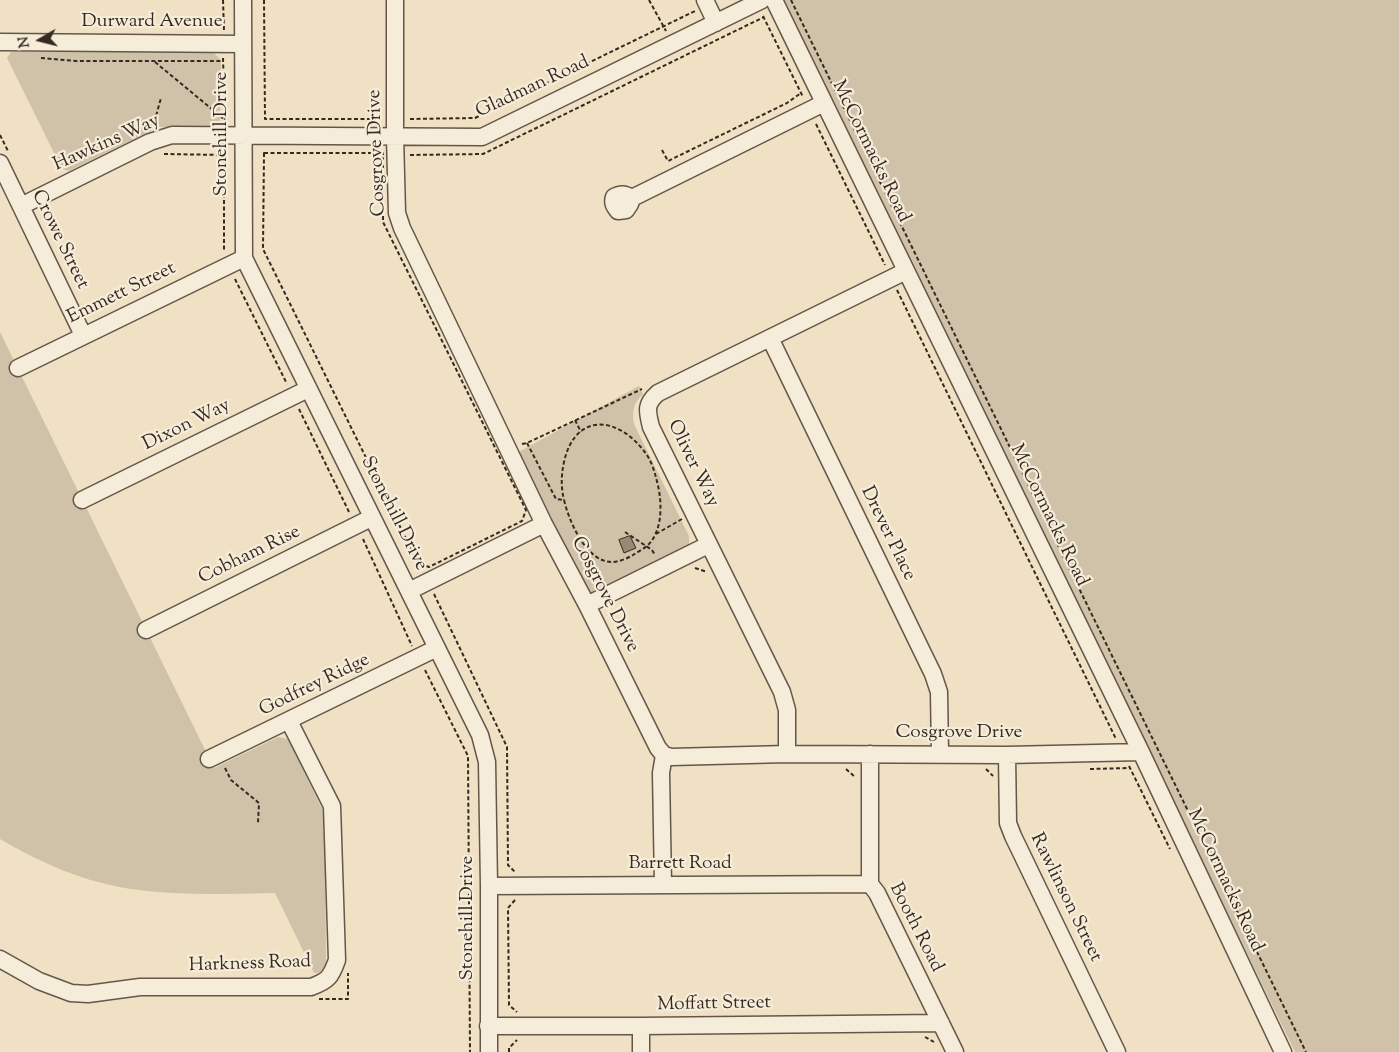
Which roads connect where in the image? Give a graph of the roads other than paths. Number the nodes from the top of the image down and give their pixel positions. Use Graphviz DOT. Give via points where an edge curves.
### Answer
graph roads {
  1 [pos="243,0"];
  2 [pos="396,0"];
  3 [pos="774,0"];
  4 [pos="760,1"];
  5 [pos="706,3"];
  6 [pos="716,23"];
  7 [pos="0,42"];
  8 [pos="243,44"];
  9 [pos="817,107"];
  10 [pos="243,134"];
  11 [pos="403,136"];
  12 [pos="0,163"];
  13 [pos="632,198"];
  14 [pos="20,206"];
  15 [pos="244,258"];
  16 [pos="899,275"];
  17 [pos="82,335"];
  18 [pos="770,338"];
  19 [pos="18,368"];
  20 [pos="308,388"];
  21 [pos="82,500"];
  22 [pos="371,518"];
  23 [pos="544,524"];
  24 [pos="708,545"];
  25 [pos="409,590"];
  26 [pos="587,605"];
  27 [pos="146,630"];
  28 [pos="437,648"];
  29 [pos="289,721"];
  30 [pos="1141,752"];
  31 [pos="787,754"];
  32 [pos="870,754"];
  33 [pos="940,754"];
  34 [pos="664,755"];
  35 [pos="1007,755"];
  36 [pos="214,756"];
  37 [pos="870,884"];
  38 [pos="664,885"];
  39 [pos="489,886"];
  40 [pos="0,959"];
  41 [pos="941,1023"];
  42 [pos="488,1026"];
  43 [pos="640,1026"];
  44 [pos="489,1052"];
  45 [pos="641,1052"];
  46 [pos="955,1052"];
  47 [pos="1117,1052"];
  48 [pos="1283,1052"];
  1 -- 8 [label="street, Stonehill Drive"];
  2 -- 11 [label="street, Cosgrove Drive"];
  3 -- 9 [label="street, McCormacks Road"];
  4 -- 6 [label="street, Gladman Road"];
  5 -- 6 [label="street"];
  6 -- 11 [label="street, Gladman Road" via="482,136"];
  7 -- 8 [label="street, Durward Avenue"];
  8 -- 10 [label="street, Stonehill Drive"];
  9 -- 13 [label="street"];
  9 -- 16 [label="street, McCormacks Road"];
  10 -- 11 [label="street, Gladman Road"];
  10 -- 14 [label="street, Hawkins Way" via="224,127 161,138"];
  10 -- 15 [label="street, Stonehill Drive"];
  11 -- 23 [label="street, Cosgrove Drive" via="397,213 402,228"];
  12 -- 14 [label="street, Crowe Street"];
  14 -- 17 [label="street, Crowe Street"];
  15 -- 17 [label="street, Emmett Street"];
  15 -- 20 [label="street, Stonehill Drive"];
  16 -- 18 [label="street, Oliver Way"];
  16 -- 30 [label="street, McCormacks Road"];
  17 -- 19 [label="street, Emmett Street"];
  18 -- 24 [label="street, Oliver Way" via="658,393 650,400 647,412 651,427"];
  18 -- 33 [label="street, Drever Place" via="933,674 939,692"];
  20 -- 21 [label="street, Dixon Way"];
  20 -- 22 [label="street, Stonehill Drive"];
  22 -- 25 [label="street, Stonehill Drive"];
  22 -- 27 [label="street, Cobham Rise"];
  23 -- 25 [label="street"];
  23 -- 26 [label="street, Cosgrove Drive"];
  24 -- 26 [label="street"];
  24 -- 31 [label="street, Oliver Way" via="782,692 786,710"];
  25 -- 28 [label="street, Stonehill Drive"];
  26 -- 34 [label="street, Cosgrove Drive"];
  28 -- 29 [label="street, Godfrey Ridge"];
  28 -- 39 [label="street, Stonehill Drive" via="480,735 487,762"];
  29 -- 36 [label="street, Godfrey Ridge"];
  29 -- 40 [label="street, Harkness Road" via="332,806 337,960 324,982 311,987 140,987 71,993 39,981"];
  30 -- 35 [label="street, Cosgrove Drive"];
  30 -- 48 [label="street, McCormacks Road"];
  31 -- 32 [label="street, Cosgrove Drive"];
  31 -- 34 [label="street, Cosgrove Drive"];
  32 -- 33 [label="street, Cosgrove Drive"];
  32 -- 37 [label="street, Booth Road"];
  33 -- 35 [label="street, Cosgrove Drive"];
  34 -- 38 [label="street" via="661,773"];
  35 -- 47 [label="street, Rawlinson Street" via="1008,823 1012,836"];
  37 -- 38 [label="street, Barrett Road"];
  37 -- 41 [label="street, Booth Road"];
  38 -- 39 [label="street, Barrett Road"];
  39 -- 42 [label="street, Stonehill Drive"];
  41 -- 43 [label="street, Moffatt Street"];
  41 -- 46 [label="street, Booth Road"];
  42 -- 43 [label="street, Moffatt Street"];
  42 -- 44 [label="street, Stonehill Drive"];
  43 -- 45 [label="street"];
}
